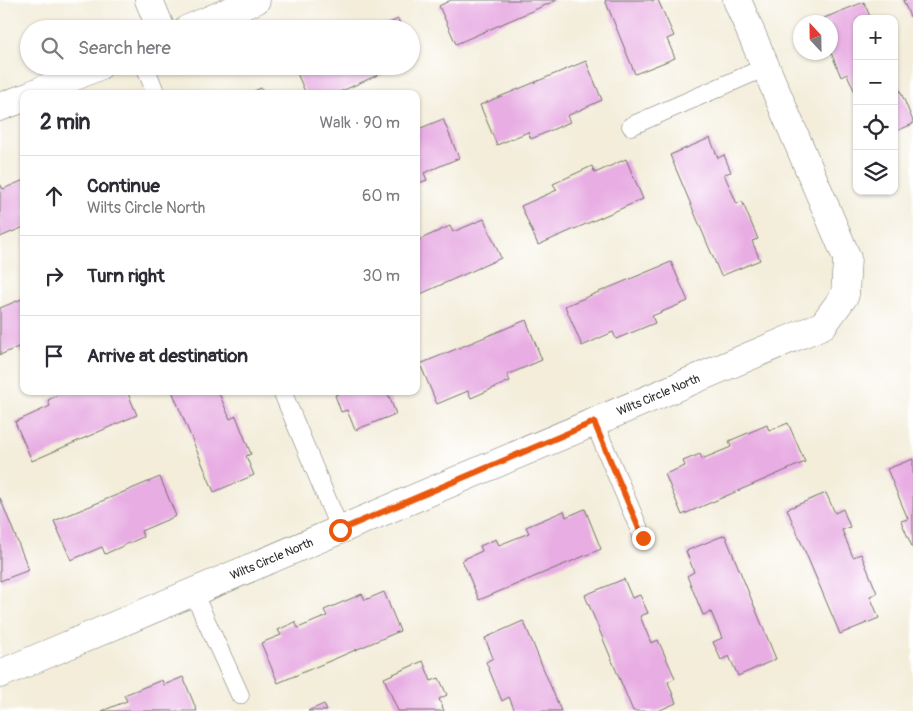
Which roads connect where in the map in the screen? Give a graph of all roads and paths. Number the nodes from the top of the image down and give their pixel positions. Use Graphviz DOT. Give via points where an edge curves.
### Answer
graph roads {
  1 [pos="149,0"];
  2 [pos="256,0"];
  3 [pos="737,0"];
  4 [pos="157,20"];
  5 [pos="209,20"];
  6 [pos="766,67"];
  7 [pos="78,75"];
  8 [pos="149,75"];
  9 [pos="42,90"];
  10 [pos="154,90"];
  11 [pos="20,100"];
  12 [pos="0,107"];
  13 [pos="631,126"];
  14 [pos="284,395"];
  15 [pos="594,422"];
  16 [pos="340,530"];
  17 [pos="643,538"];
  18 [pos="193,592"];
  19 [pos="0,674"];
  20 [pos="240,695"];
  1 -- 4 [label="street"];
  2 -- 5 [label="street"];
  3 -- 6 [label="street, Wilts Circle North"];
  6 -- 13 [label="lane"];
  6 -- 15 [label="street, Wilts Circle North" via="847,258 845,295 824,325"];
  7 -- 9 [label="street"];
  8 -- 10 [label="lane"];
  11 -- 12 [label="street"];
  14 -- 16 [label="lane"];
  15 -- 16 [label="street, Wilts Circle North"];
  15 -- 17 [label="lane"];
  16 -- 18 [label="street, Wilts Circle North"];
  18 -- 19 [label="street, Wilts Circle North"];
  18 -- 20 [label="lane"];
}
